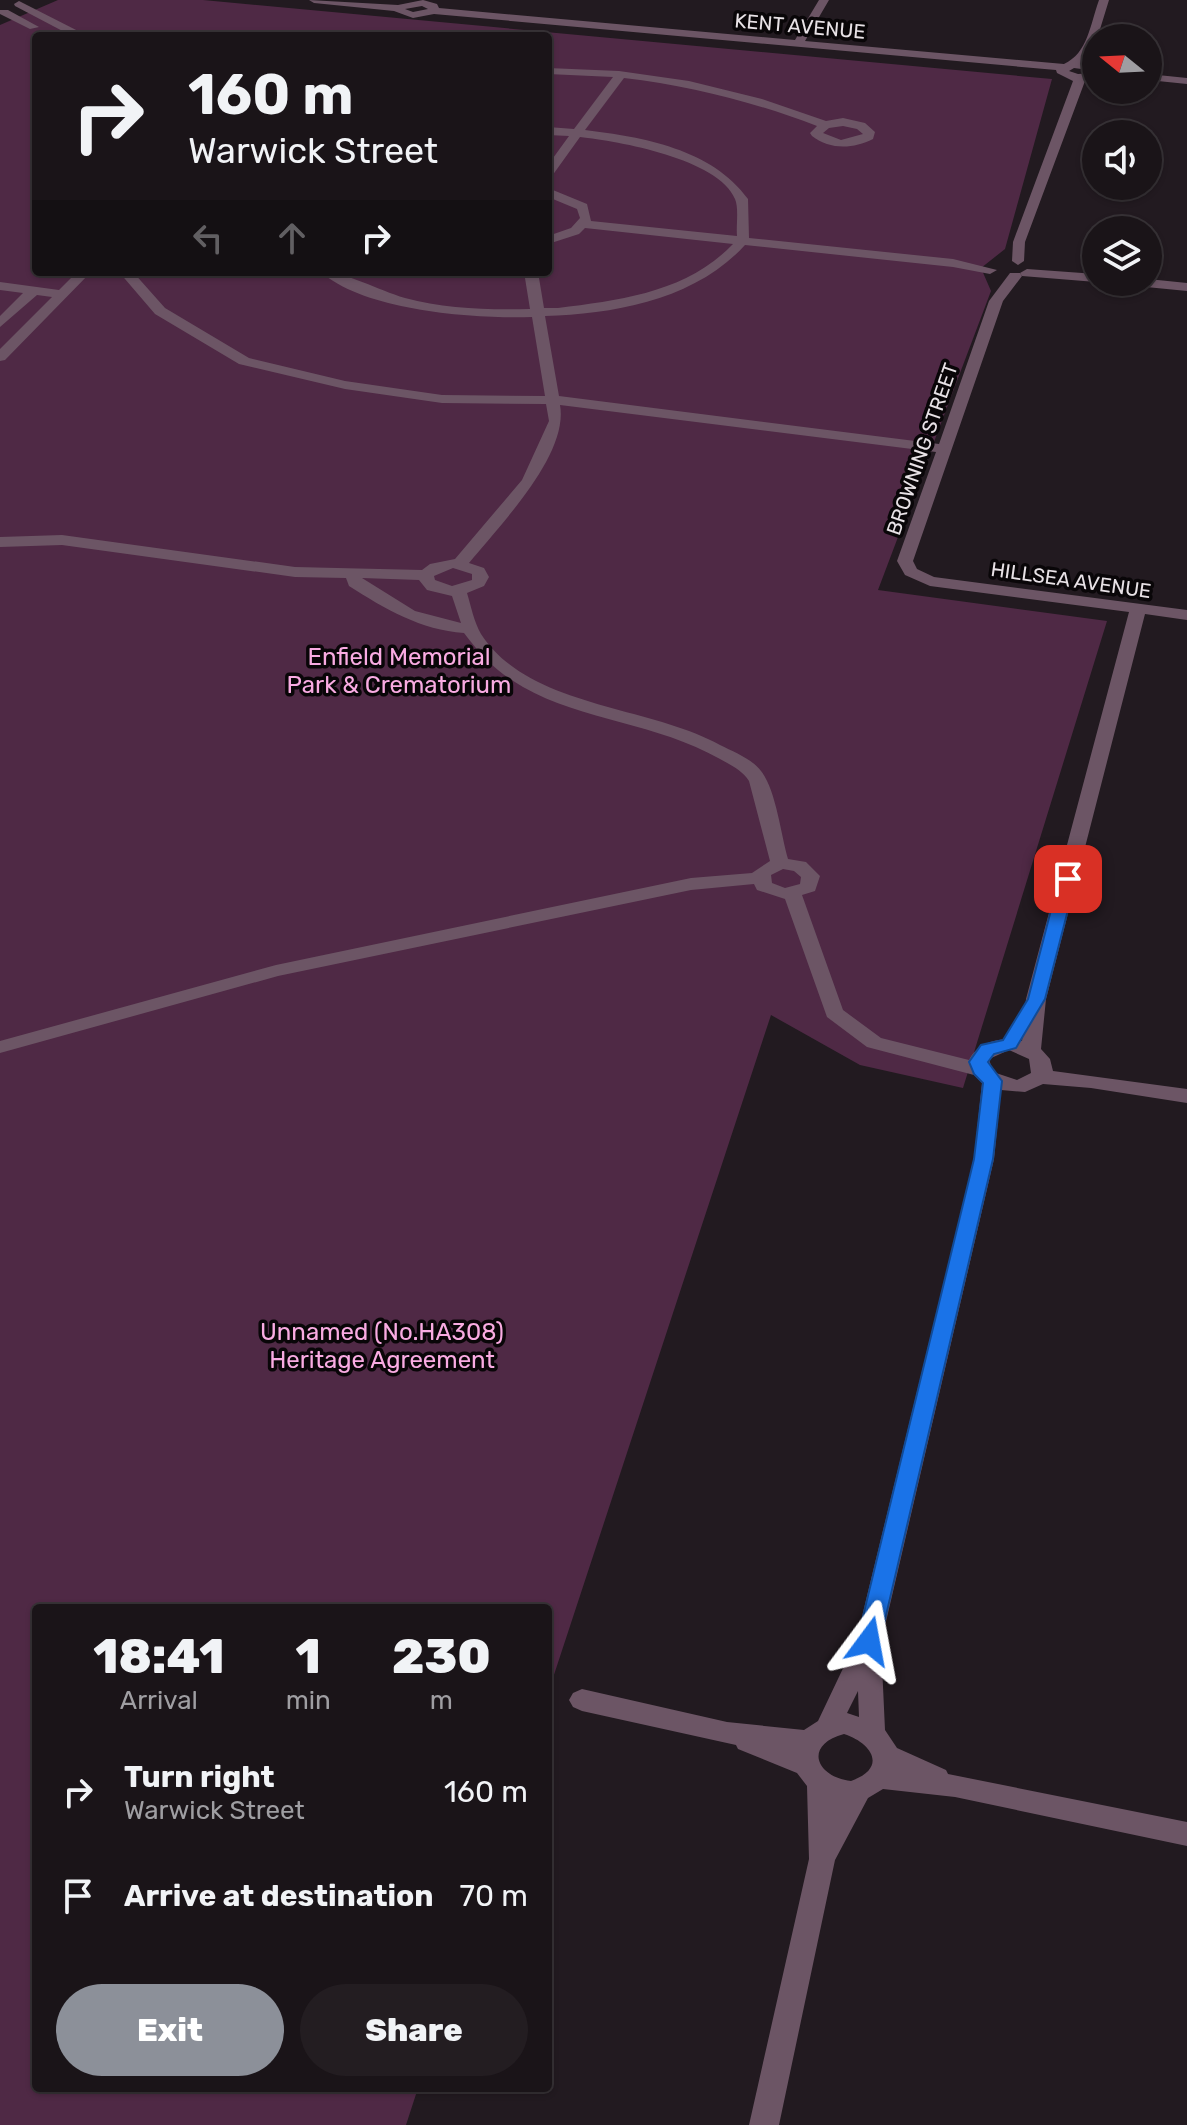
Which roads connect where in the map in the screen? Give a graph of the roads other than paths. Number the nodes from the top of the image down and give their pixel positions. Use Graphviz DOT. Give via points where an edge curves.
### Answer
graph roads {
  1 [pos="314,0"];
  2 [pos="824,0"];
  3 [pos="1104,0"];
  4 [pos="423,2"];
  5 [pos="9,6"];
  6 [pos="398,8"];
  7 [pos="434,11"];
  8 [pos="1096,24"];
  9 [pos="40,30"];
  10 [pos="71,32"];
  11 [pos="798,44"];
  12 [pos="1082,59"];
  13 [pos="1078,64"];
  14 [pos="1082,65"];
  15 [pos="552,71"];
  16 [pos="1082,72"];
  17 [pos="1068,74"];
  18 [pos="620,75"];
  19 [pos="1162,78"];
  20 [pos="1187,81"];
  21 [pos="825,125"];
  22 [pos="552,131"];
  23 [pos="578,133"];
  24 [pos="552,168"];
  25 [pos="552,194"];
  26 [pos="581,224"];
  27 [pos="552,239"];
  28 [pos="743,240"];
  29 [pos="1019,242"];
  30 [pos="995,267"];
  31 [pos="1022,269"];
  32 [pos="80,276"];
  33 [pos="129,276"];
  34 [pos="334,276"];
  35 [pos="532,276"];
  36 [pos="1082,276"];
  37 [pos="1162,285"];
  38 [pos="0,286"];
  39 [pos="1187,287"];
  40 [pos="34,290"];
  41 [pos="62,294"];
  42 [pos="996,301"];
  43 [pos="538,313"];
  44 [pos="1,321"];
  45 [pos="0,357"];
  46 [pos="554,400"];
  47 [pos="943,449"];
  48 [pos="0,542"];
  49 [pos="460,563"];
  50 [pos="353,573"];
  51 [pos="426,575"];
  52 [pos="949,584"];
  53 [pos="458,591"];
  54 [pos="1138,609"];
  55 [pos="1187,615"];
  56 [pos="469,629"];
  57 [pos="780,863"];
  58 [pos="760,878"];
  59 [pos="792,894"];
  60 [pos="1036,999"];
  61 [pos="1009,1044"];
  62 [pos="0,1047"];
  63 [pos="1038,1064"];
  64 [pos="991,1073"];
  65 [pos="1187,1096"];
  66 [pos="869,1641"];
  67 [pos="582,1700"];
  68 [pos="872,1732"];
  69 [pos="816,1753"];
  70 [pos="875,1774"];
  71 [pos="1187,1834"];
  72 [pos="822,1859"];
  73 [pos="764,2125"];
  1 -- 6 [label="street"];
  2 -- 11 [label="street"];
  3 -- 8 [label="street"];
  4 -- 6 [label="street"];
  4 -- 7 [label="street"];
  5 -- 9 [label="street"];
  5 -- 10 [label="street"];
  6 -- 7 [label="street, KENT AVENUE" via="413,15"];
  7 -- 11 [label="street, KENT AVENUE"];
  11 -- 17 [label="street, KENT AVENUE"];
  12 -- 13 [label="street"];
  13 -- 14 [label="street"];
  13 -- 17 [label="street"];
  15 -- 18 [label="street"];
  16 -- 17 [label="street"];
  17 -- 29 [label="street" via="1073,92"];
  18 -- 21 [label="street" via="747,96"];
  18 -- 23 [label="street"];
  19 -- 20 [label="street"];
  22 -- 23 [label="street"];
  23 -- 24 [label="street"];
  23 -- 28 [label="street" via="657,149 721,175 742,199"];
  25 -- 26 [label="street" via="583,207 586,219"];
  26 -- 27 [label="street"];
  26 -- 28 [label="street"];
  28 -- 30 [label="street"];
  28 -- 43 [label="street" via="727,259 692,282 638,299"];
  29 -- 30 [label="street"];
  29 -- 31 [label="street"];
  30 -- 31 [label="street"];
  30 -- 42 [label="street, BROWNING STREET"];
  31 -- 36 [label="street"];
  31 -- 42 [label="street, BROWNING STREET"];
  32 -- 41 [label="street"];
  33 -- 46 [label="street" via="160,311 244,361 345,385 442,399"];
  34 -- 43 [label="street" via="380,296 480,312"];
  35 -- 43 [label="street"];
  37 -- 39 [label="street"];
  38 -- 40 [label="street"];
  40 -- 41 [label="street"];
  40 -- 44 [label="street"];
  41 -- 45 [label="street"];
  42 -- 47 [label="street, BROWNING STREET"];
  43 -- 46 [label="street"];
  46 -- 47 [label="street"];
  46 -- 49 [label="street" via="556,421 529,481"];
  47 -- 52 [label="street, BROWNING STREET" via="905,561 911,572"];
  48 -- 50 [label="street" via="62,540 295,572"];
  49 -- 51 [label="street" via="441,565"];
  49 -- 53 [label="street" via="475,568 481,577 474,586"];
  50 -- 51 [label="street"];
  50 -- 56 [label="street" via="355,583 421,620"];
  51 -- 53 [label="street" via="434,587"];
  52 -- 54 [label="street, HILLSEA AVENUE"];
  53 -- 56 [label="street"];
  54 -- 55 [label="street, HILLSEA AVENUE"];
  54 -- 60 [label="street"];
  56 -- 57 [label="street" via="485,653 508,671 566,700 708,741 754,774"];
  57 -- 58 [label="street" via="766,868"];
  57 -- 59 [label="street" via="800,866 811,876 808,887"];
  58 -- 59 [label="street" via="770,890"];
  58 -- 62 [label="street" via="691,884 292,968"];
  59 -- 64 [label="street" via="834,1013 874,1043"];
  60 -- 61 [label="street"];
  60 -- 63 [label="street"];
  61 -- 63 [label="street"];
  61 -- 64 [label="street" via="988,1049"];
  63 -- 64 [label="street" via="1033,1083"];
  63 -- 65 [label="street" via="1091,1081"];
  64 -- 66 [label="street" via="984,1159"];
  66 -- 68 [label="street"];
  66 -- 69 [label="street"];
  67 -- 69 [label="street"];
  68 -- 69 [label="street" via="844,1723"];
  68 -- 70 [label="street" via="881,1742"];
  69 -- 70 [label="street" via="843,1792"];
  69 -- 72 [label="street"];
  70 -- 71 [label="street"];
  70 -- 72 [label="street"];
  72 -- 73 [label="street"];
}
